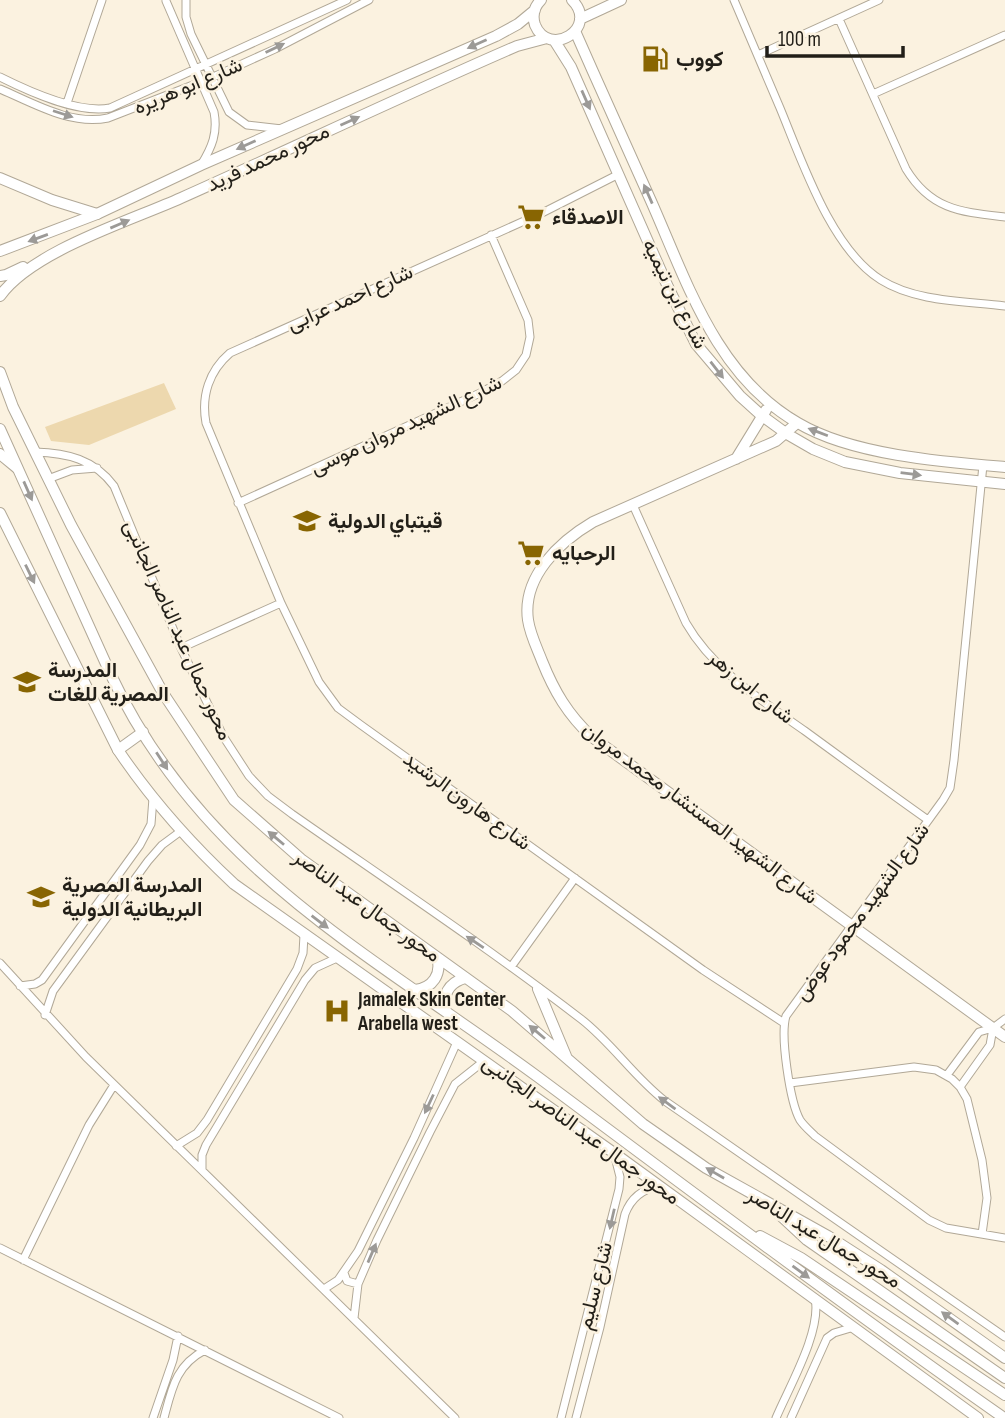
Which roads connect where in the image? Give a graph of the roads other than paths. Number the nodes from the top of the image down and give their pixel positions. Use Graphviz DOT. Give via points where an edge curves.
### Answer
graph roads {
  1 [pos="102,0"];
  2 [pos="166,0"];
  3 [pos="186,0"];
  4 [pos="347,0"];
  5 [pos="369,0"];
  6 [pos="572,0"];
  7 [pos="621,0"];
  8 [pos="734,0"];
  9 [pos="880,0"];
  10 [pos="537,3"];
  11 [pos="580,19"];
  12 [pos="839,19"];
  13 [pos="575,31"];
  14 [pos="1005,34"];
  15 [pos="550,39"];
  16 [pos="758,55"];
  17 [pos="205,64"];
  18 [pos="195,69"];
  19 [pos="0,77"];
  20 [pos="211,78"];
  21 [pos="201,82"];
  22 [pos="0,89"];
  23 [pos="873,94"];
  24 [pos="67,103"];
  25 [pos="282,129"];
  26 [pos="201,165"];
  27 [pos="619,174"];
  28 [pos="0,178"];
  29 [pos="97,214"];
  30 [pos="1005,216"];
  31 [pos="491,235"];
  32 [pos="0,252"];
  33 [pos="34,267"];
  34 [pos="0,276"];
  35 [pos="0,296"];
  36 [pos="1005,306"];
  37 [pos="0,372"];
  38 [pos="771,404"];
  39 [pos="761,415"];
  40 [pos="797,423"];
  41 [pos="0,429"];
  42 [pos="787,434"];
  43 [pos="35,452"];
  44 [pos="0,454"];
  45 [pos="734,461"];
  46 [pos="983,465"];
  47 [pos="1005,467"];
  48 [pos="17,468"];
  49 [pos="97,468"];
  50 [pos="48,479"];
  51 [pos="981,482"];
  52 [pos="1005,484"];
  53 [pos="239,503"];
  54 [pos="633,505"];
  55 [pos="0,513"];
  56 [pos="281,603"];
  57 [pos="181,648"];
  58 [pos="144,732"];
  59 [pos="118,750"];
  60 [pos="153,797"];
  61 [pos="928,820"];
  62 [pos="181,831"];
  63 [pos="131,858"];
  64 [pos="143,867"];
  65 [pos="575,878"];
  66 [pos="853,926"];
  67 [pos="304,935"];
  68 [pos="438,957"];
  69 [pos="337,958"];
  70 [pos="0,963"];
  71 [pos="512,967"];
  72 [pos="465,978"];
  73 [pos="42,979"];
  74 [pos="20,986"];
  75 [pos="538,989"];
  76 [pos="415,990"];
  77 [pos="53,992"];
  78 [pos="446,1012"];
  79 [pos="45,1015"];
  80 [pos="1005,1019"];
  81 [pos="784,1023"];
  82 [pos="264,1024"];
  83 [pos="993,1028"];
  84 [pos="274,1030"];
  85 [pos="1005,1037"];
  86 [pos="457,1042"];
  87 [pos="567,1059"];
  88 [pos="484,1060"];
  89 [pos="947,1075"];
  90 [pos="790,1083"];
  91 [pos="114,1085"];
  92 [pos="960,1087"];
  93 [pos="419,1126"];
  94 [pos="430,1132"];
  95 [pos="197,1133"];
  96 [pos="208,1142"];
  97 [pos="176,1146"];
  98 [pos="614,1153"];
  99 [pos="202,1169"];
  100 [pos="659,1186"];
  101 [pos="772,1206"];
  102 [pos="744,1230"];
  103 [pos="982,1234"];
  104 [pos="1005,1238"];
  105 [pos="0,1248"];
  106 [pos="23,1260"];
  107 [pos="602,1261"];
  108 [pos="613,1264"];
  109 [pos="344,1273"];
  110 [pos="358,1284"];
  111 [pos="821,1287"];
  112 [pos="324,1289"];
  113 [pos="815,1297"];
  114 [pos="354,1318"];
  115 [pos="586,1323"];
  116 [pos="600,1327"];
  117 [pos="854,1327"];
  118 [pos="811,1335"];
  119 [pos="178,1336"];
  120 [pos="1005,1337"];
  121 [pos="824,1342"];
  122 [pos="205,1350"];
  123 [pos="1005,1358"];
  124 [pos="173,1360"];
  125 [pos="921,1360"];
  126 [pos="183,1365"];
  127 [pos="914,1371"];
  128 [pos="573,1372"];
  129 [pos="587,1376"];
  130 [pos="1005,1378"];
  131 [pos="1005,1395"];
  132 [pos="968,1414"];
  133 [pos="153,1418"];
  134 [pos="164,1418"];
  135 [pos="339,1418"];
  136 [pos="455,1418"];
  137 [pos="561,1418"];
  138 [pos="576,1418"];
  139 [pos="776,1418"];
  140 [pos="791,1418"];
  141 [pos="978,1418"];
  142 [pos="1004,1418"];
  1 -- 24 [label="street"];
  2 -- 3 [label="street" via="176,4"];
  2 -- 18 [label="street"];
  3 -- 17 [label="street" via="188,26"];
  4 -- 17 [label="street, شارع ابو هريره"];
  20 -- 5 [label="street, شارع ابو هريره, one-way"];
  6 -- 11 [label="main road"];
  7 -- 11 [label="main road"];
  8 -- 16 [label="street"];
  9 -- 12 [label="street"];
  10 -- 15 [label="main road, شارع ابن تيميه" via="533,16 537,29"];
  10 -- 25 [label="main road, محور محمد فريد, one-way" via="518,24 496,36"];
  11 -- 13 [label="main road"];
  12 -- 16 [label="street"];
  12 -- 23 [label="street"];
  13 -- 15 [label="main road, محور محمد فريد" via="565,38"];
  38 -- 13 [label="main road, شارع ابن تيميه, one-way" via="734,367 701,314"];
  14 -- 23 [label="street"];
  15 -- 27 [label="main road, شارع ابن تيميه, one-way" via="567,60"];
  33 -- 15 [label="main road, محور محمد فريد, one-way" via="75,244 489,58"];
  16 -- 36 [label="street" via="816,192 837,233 864,268 901,290"];
  17 -- 18 [label="street, شارع ابو هريره"];
  17 -- 20 [label="street"];
  18 -- 21 [label="street"];
  18 -- 24 [label="street, شارع ابو هريره" via="110,108 91,110"];
  19 -- 24 [label="street, شارع ابو هريره"];
  20 -- 21 [label="street, شارع ابو هريره"];
  20 -- 25 [label="street" via="234,118 254,127"];
  22 -- 21 [label="street, شارع ابو هريره, one-way" via="71,117 96,121"];
  21 -- 26 [label="street" via="216,126"];
  23 -- 30 [label="street" via="916,185 960,211"];
  25 -- 26 [label="main road, محور محمد فريد, one-way"];
  26 -- 29 [label="main road, محور محمد فريد"];
  27 -- 31 [label="street, شارع احمد عرابى"];
  27 -- 39 [label="main road, شارع ابن تيميه, one-way" via="696,344"];
  28 -- 29 [label="main road"];
  29 -- 32 [label="main road, محور محمد فريد, one-way"];
  31 -- 53 [label="street, شارع احمد عرابى" via="273,332 222,360 209,383 204,411"];
  31 -- 53 [label="street, شارع الشهيد مروان موسى" via="530,330 526,355 516,370 480,393"];
  33 -- 34 [label="main road"];
  33 -- 35 [label="main road, محور محمد فريد"];
  37 -- 43 [label="main road, محور جمال عبد الناصر"];
  38 -- 39 [label="main road"];
  38 -- 40 [label="main road, شارع ابن تيميه"];
  39 -- 42 [label="main road, شارع ابن تيميه"];
  39 -- 45 [label="main road"];
  40 -- 42 [label="main road, شارع الشهيد المستشار محمد مروان"];
  46 -- 40 [label="main road, شارع ابن تيميه, one-way" via="882,452"];
  41 -- 48 [label="main road, محور جمال عبد الناصر"];
  42 -- 45 [label="main road, شارع الشهيد المستشار محمد مروان"];
  42 -- 51 [label="main road, شارع ابن تيميه, one-way" via="845,462"];
  43 -- 49 [label="street" via="76,457"];
  43 -- 50 [label="main road, محور جمال عبد الناصر"];
  44 -- 48 [label="main road"];
  45 -- 54 [label="main road, شارع الشهيد المستشار محمد مروان"];
  46 -- 47 [label="main road, شارع ابن تيميه"];
  46 -- 51 [label="street, شارع الشهيد محمود عوض"];
  48 -- 58 [label="main road, محور جمال عبد الناصر, one-way" via="118,690"];
  49 -- 50 [label="street" via="72,470"];
  49 -- 57 [label="street, محور جمال عبد الناصر الجانبى" via="117,492"];
  68 -- 50 [label="main road, محور جمال عبد الناصر, one-way" via="301,859 234,800 163,693"];
  51 -- 52 [label="main road, شارع ابن تيميه"];
  51 -- 61 [label="street, شارع الشهيد محمود عوض" via="953,773 950,788"];
  53 -- 56 [label="street, شارع هارون الرشيد"];
  54 -- 61 [label="street, شارع ابن زهر" via="695,639 718,665"];
  54 -- 66 [label="main road, شارع الشهيد المستشار محمد مروان" via="566,540 533,584 528,621 551,684 568,713 592,737"];
  55 -- 59 [label="main road, محور جمال عبد الناصر الجانبى, one-way"];
  56 -- 57 [label="street"];
  56 -- 65 [label="street, شارع هارون الرشيد" via="319,682 338,708"];
  71 -- 57 [label="street, محور جمال عبد الناصر الجانبى, one-way" via="258,787 223,736"];
  58 -- 59 [label="main road"];
  58 -- 76 [label="main road, محور جمال عبد الناصر, one-way" via="199,812 257,871"];
  59 -- 60 [label="main road, محور جمال عبد الناصر الجانبى"];
  60 -- 62 [label="main road, محور جمال عبد الناصر الجانبى"];
  60 -- 63 [label="street" via="149,831"];
  61 -- 66 [label="street, شارع الشهيد محمود عوض"];
  62 -- 64 [label="street"];
  62 -- 67 [label="main road, محور جمال عبد الناصر الجانبى" via="234,884"];
  63 -- 64 [label="street"];
  63 -- 73 [label="street"];
  64 -- 77 [label="street"];
  65 -- 71 [label="street"];
  65 -- 81 [label="street, شارع هارون الرشيد"];
  66 -- 81 [label="street, شارع الشهيد محمود عوض"];
  66 -- 83 [label="main road, شارع الشهيد المستشار محمد مروان"];
  67 -- 69 [label="main road, محور جمال عبد الناصر الجانبى"];
  67 -- 82 [label="street" via="297,969"];
  68 -- 72 [label="main road, محور جمال عبد الناصر"];
  68 -- 76 [label="main road" via="436,977 430,985"];
  69 -- 84 [label="street" via="309,973"];
  69 -- 86 [label="main road, محور جمال عبد الناصر الجانبى"];
  70 -- 74 [label="street"];
  71 -- 75 [label="street, محور جمال عبد الناصر الجانبى"];
  72 -- 78 [label="main road" via="447,990"];
  87 -- 72 [label="main road, محور جمال عبد الناصر, one-way"];
  73 -- 74 [label="street"];
  73 -- 77 [label="street"];
  74 -- 79 [label="street"];
  75 -- 87 [label="main road"];
  120 -- 75 [label="street, محور جمال عبد الناصر الجانبى, one-way" via="665,1101 596,1031"];
  76 -- 78 [label="main road, محور جمال عبد الناصر"];
  77 -- 79 [label="street"];
  78 -- 102 [label="main road, محور جمال عبد الناصر"];
  79 -- 91 [label="street"];
  80 -- 83 [label="street"];
  81 -- 90 [label="street, شارع الشهيد محمود عوض"];
  82 -- 84 [label="street"];
  82 -- 95 [label="street"];
  83 -- 85 [label="main road, شارع الشهيد المستشار محمد مروان"];
  83 -- 89 [label="street" via="979,1032"];
  83 -- 92 [label="street" via="990,1045"];
  84 -- 96 [label="street"];
  86 -- 88 [label="main road, محور جمال عبد الناصر الجانبى"];
  86 -- 93 [label="street, one-way"];
  101 -- 87 [label="main road, محور جمال عبد الناصر, one-way" via="643,1124"];
  88 -- 94 [label="street" via="455,1084"];
  88 -- 98 [label="main road, محور جمال عبد الناصر الجانبى"];
  89 -- 90 [label="street" via="914,1067"];
  89 -- 92 [label="street"];
  90 -- 103 [label="street, شارع الشهيد محمود عوض" via="801,1121 815,1136 929,1220"];
  91 -- 97 [label="street"];
  91 -- 106 [label="street" via="89,1125"];
  92 -- 103 [label="street" via="971,1111 984,1173 987,1198"];
  93 -- 94 [label="street"];
  93 -- 109 [label="street"];
  110 -- 94 [label="street, one-way"];
  95 -- 96 [label="street"];
  95 -- 97 [label="street"];
  96 -- 99 [label="street"];
  97 -- 99 [label="street"];
  98 -- 100 [label="main road, محور جمال عبد الناصر الجانبى"];
  98 -- 107 [label="street, شارع سليم, one-way" via="620,1177"];
  99 -- 112 [label="street"];
  100 -- 108 [label="street, شارع سليم" via="641,1192 628,1206"];
  100 -- 113 [label="main road, محور جمال عبد الناصر الجانبى"];
  123 -- 101 [label="main road, محور جمال عبد الناصر, one-way" via="881,1270"];
  101 -- 130 [label="main road" via="807,1240"];
  102 -- 111 [label="main road, محور جمال عبد الناصر, one-way"];
  102 -- 131 [label="main road" via="801,1258"];
  103 -- 104 [label="street, شارع الشهيد محمود عوض"];
  105 -- 106 [label="street"];
  106 -- 119 [label="street"];
  107 -- 108 [label="street"];
  107 -- 115 [label="street, شارع سليم"];
  108 -- 116 [label="street, شارع سليم"];
  109 -- 110 [label="street" via="347,1281"];
  109 -- 112 [label="street"];
  110 -- 114 [label="street"];
  111 -- 113 [label="main road"];
  111 -- 125 [label="main road, محور جمال عبد الناصر"];
  112 -- 114 [label="street"];
  113 -- 117 [label="main road, محور جمال عبد الناصر الجانبى"];
  113 -- 118 [label="street"];
  114 -- 136 [label="street"];
  115 -- 116 [label="street"];
  115 -- 128 [label="street, شارع سليم"];
  116 -- 129 [label="street, شارع سليم"];
  117 -- 121 [label="street" via="829,1335"];
  117 -- 127 [label="main road, محور جمال عبد الناصر الجانبى"];
  118 -- 121 [label="street" via="819,1334"];
  118 -- 139 [label="street"];
  119 -- 122 [label="street"];
  119 -- 124 [label="street"];
  121 -- 140 [label="street"];
  122 -- 126 [label="street"];
  122 -- 135 [label="street"];
  124 -- 126 [label="street"];
  124 -- 133 [label="street"];
  125 -- 127 [label="main road"];
  125 -- 142 [label="main road, محور جمال عبد الناصر"];
  126 -- 134 [label="street"];
  127 -- 132 [label="main road, محور جمال عبد الناصر الجانبى"];
  128 -- 129 [label="street"];
  128 -- 137 [label="street, شارع سليم"];
  129 -- 138 [label="street, شارع سليم"];
  132 -- 141 [label="main road, محور جمال عبد الناصر الجانبى"];
}
